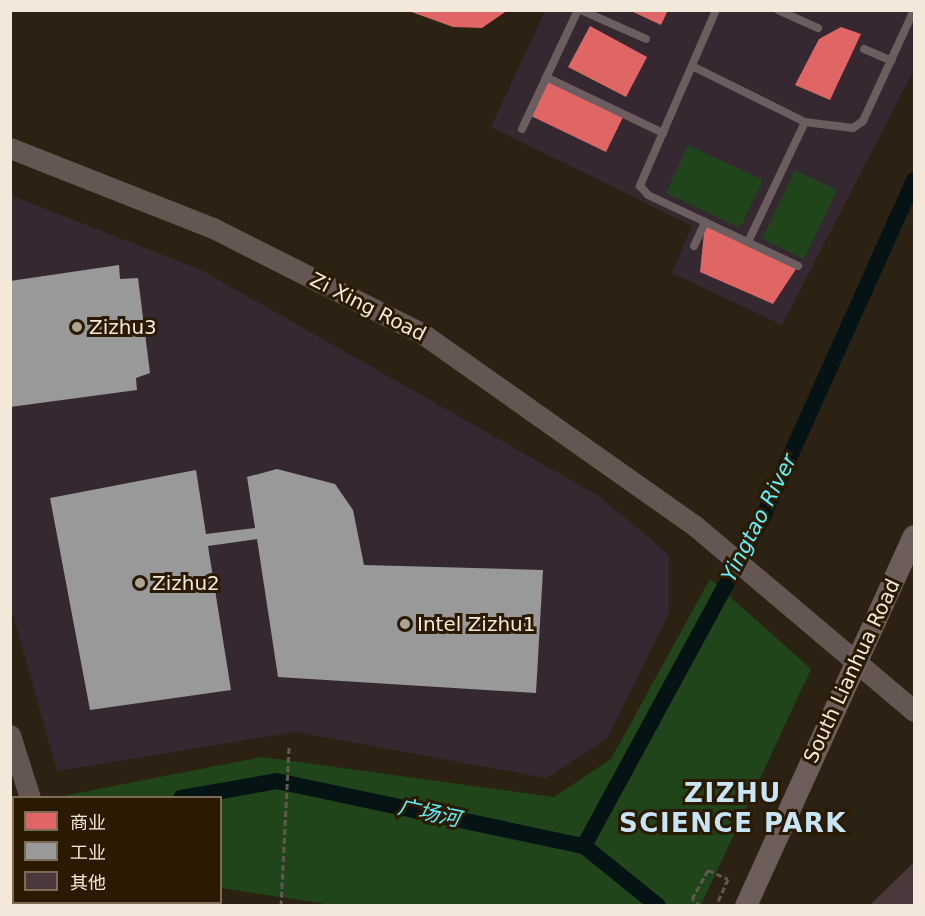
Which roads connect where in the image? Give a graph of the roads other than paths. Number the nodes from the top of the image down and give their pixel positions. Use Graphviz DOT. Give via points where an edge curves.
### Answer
graph roads {
  1 [pos="580,10"];
  2 [pos="716,10"];
  3 [pos="778,10"];
  4 [pos="914,10"];
  5 [pos="819,28"];
  6 [pos="646,39"];
  7 [pos="864,49"];
  8 [pos="892,61"];
  9 [pos="692,66"];
  10 [pos="546,77"];
  11 [pos="805,122"];
  12 [pos="522,129"];
  13 [pos="663,133"];
  14 [pos="10,148"];
  15 [pos="705,222"];
  16 [pos="748,242"];
  17 [pos="694,246"];
  18 [pos="798,266"];
  19 [pos="915,536"];
  20 [pos="854,661"];
  21 [pos="915,711"];
  22 [pos="10,735"];
  23 [pos="29,795"];
  24 [pos="746,906"];
  1 -- 6 [label="lane"];
  1 -- 10 [label="lane"];
  2 -- 9 [label="lane"];
  3 -- 5 [label="lane"];
  4 -- 8 [label="lane"];
  7 -- 8 [label="lane"];
  8 -- 11 [label="lane" via="863,121 853,128"];
  9 -- 11 [label="lane"];
  9 -- 13 [label="lane"];
  10 -- 12 [label="lane"];
  10 -- 13 [label="lane"];
  11 -- 16 [label="lane"];
  13 -- 15 [label="lane" via="640,186 648,195"];
  14 -- 20 [label="street, Zi Xing Road" via="213,228 423,334 694,525"];
  15 -- 16 [label="lane"];
  15 -- 17 [label="lane"];
  16 -- 18 [label="lane"];
  19 -- 20 [label="main road, South Lianhua Road"];
  20 -- 21 [label="street, Zi Xing Road"];
  20 -- 24 [label="main road, South Lianhua Road"];
  22 -- 23 [label="street"];
}
